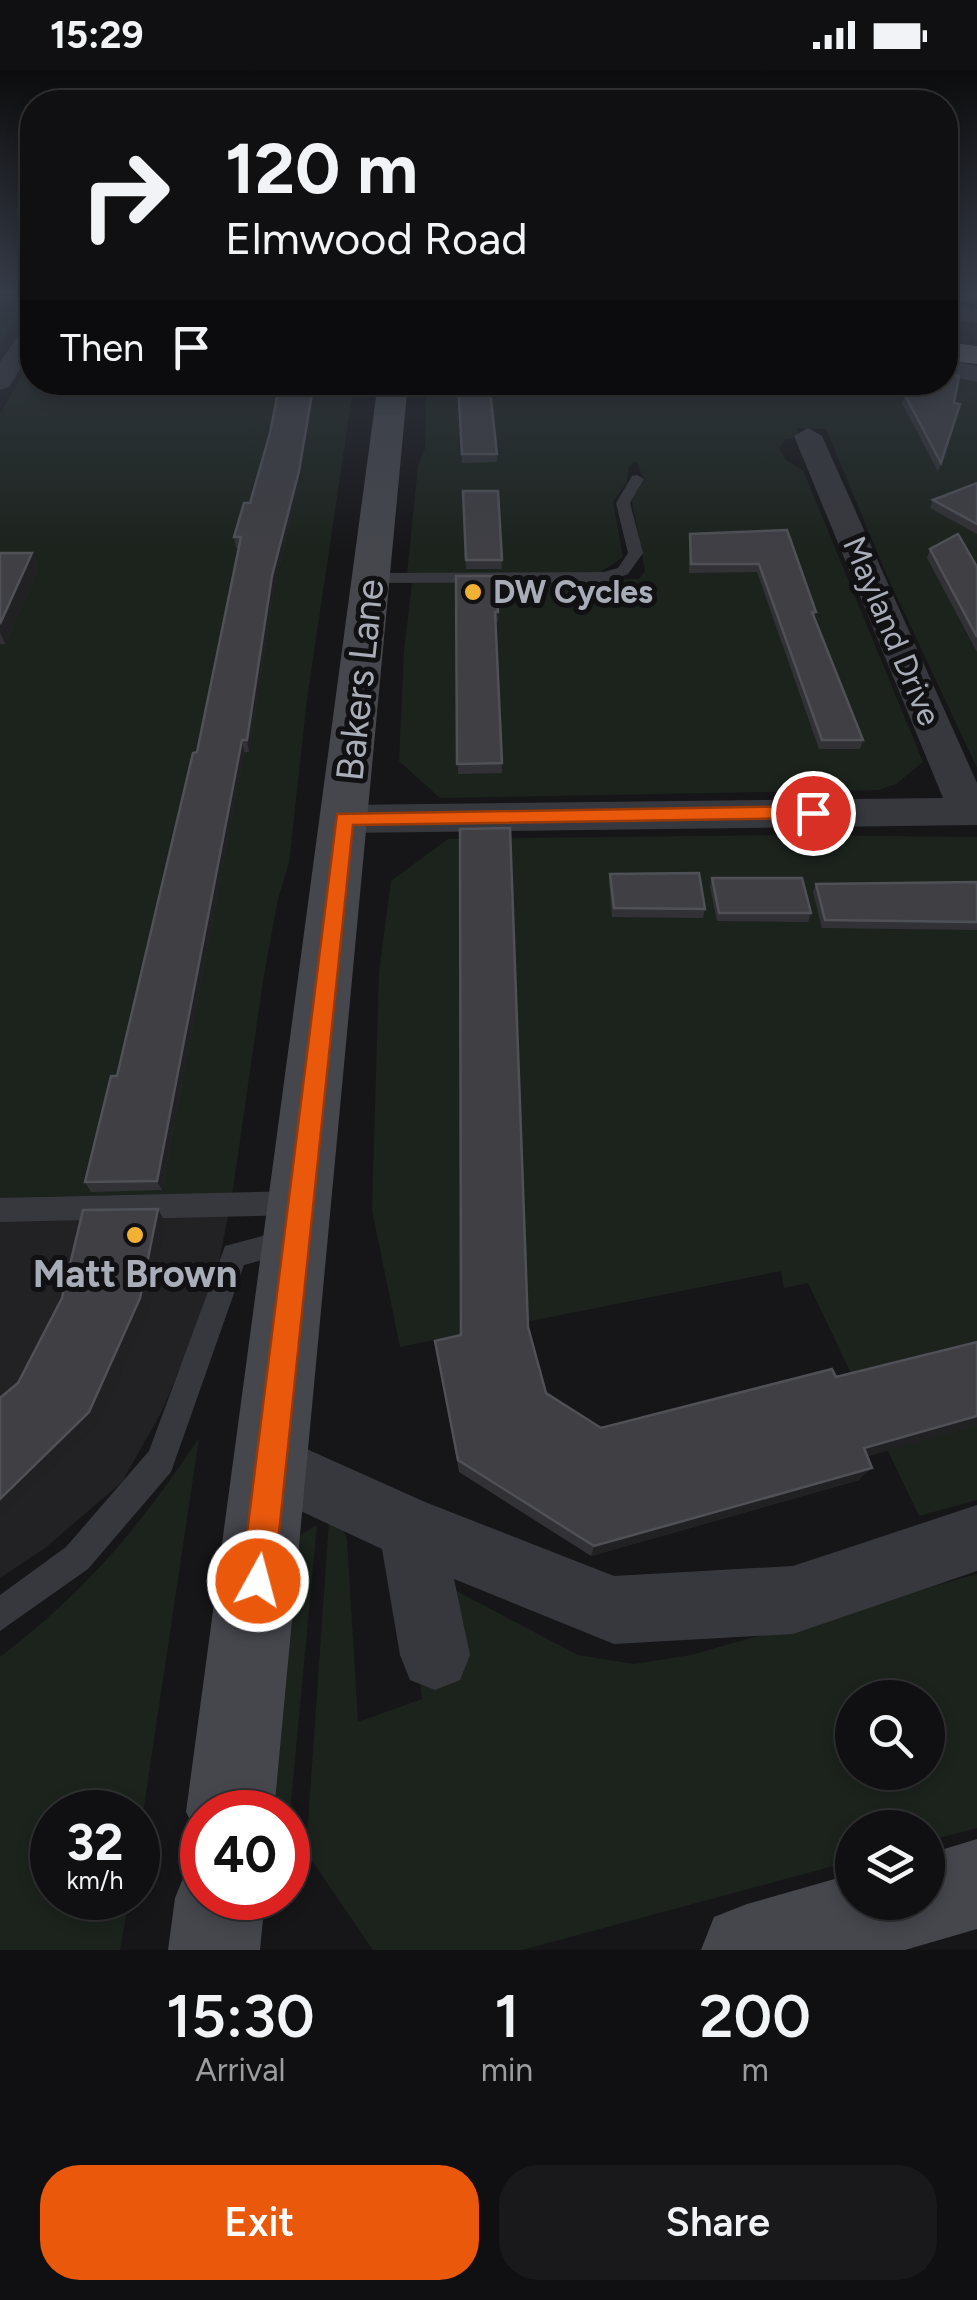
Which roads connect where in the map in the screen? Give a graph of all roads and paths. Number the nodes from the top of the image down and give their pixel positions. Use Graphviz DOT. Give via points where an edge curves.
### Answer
graph roads {
  1 [pos="392,395"];
  2 [pos="805,447"];
  3 [pos="637,479"];
  4 [pos="371,578"];
  5 [pos="973,811"];
  6 [pos="344,818"];
  7 [pos="0,1210"];
  8 [pos="299,1221"];
  9 [pos="271,1465"];
  10 [pos="411,1529"];
  11 [pos="977,1538"];
  12 [pos="0,1616"];
  13 [pos="435,1655"];
  14 [pos="233,1790"];
  15 [pos="977,1884"];
  16 [pos="945,1893"];
  17 [pos="217,1920"];
  18 [pos="851,1920"];
  19 [pos="214,1950"];
  20 [pos="747,1950"];
  1 -- 4 [label="street, Bakers Lane"];
  2 -- 5 [label="street, Mayland Drive"];
  3 -- 4 [label="lane" via="623,503 636,554 623,571"];
  4 -- 6 [label="street, Bakers Lane"];
  5 -- 6 [label="street"];
  6 -- 8 [label="street, Bakers Lane"];
  7 -- 8 [label="lane"];
  8 -- 9 [label="street, Bakers Lane"];
  8 -- 12 [label="lane" via="234,1254 160,1462 78,1558"];
  9 -- 10 [label="street"];
  9 -- 14 [label="street, Bakers Lane"];
  10 -- 11 [label="street" via="614,1610 793,1600"];
  10 -- 13 [label="street"];
  15 -- 16 [label="street"];
  17 -- 19 [label="street"];
  18 -- 20 [label="street"];
}
